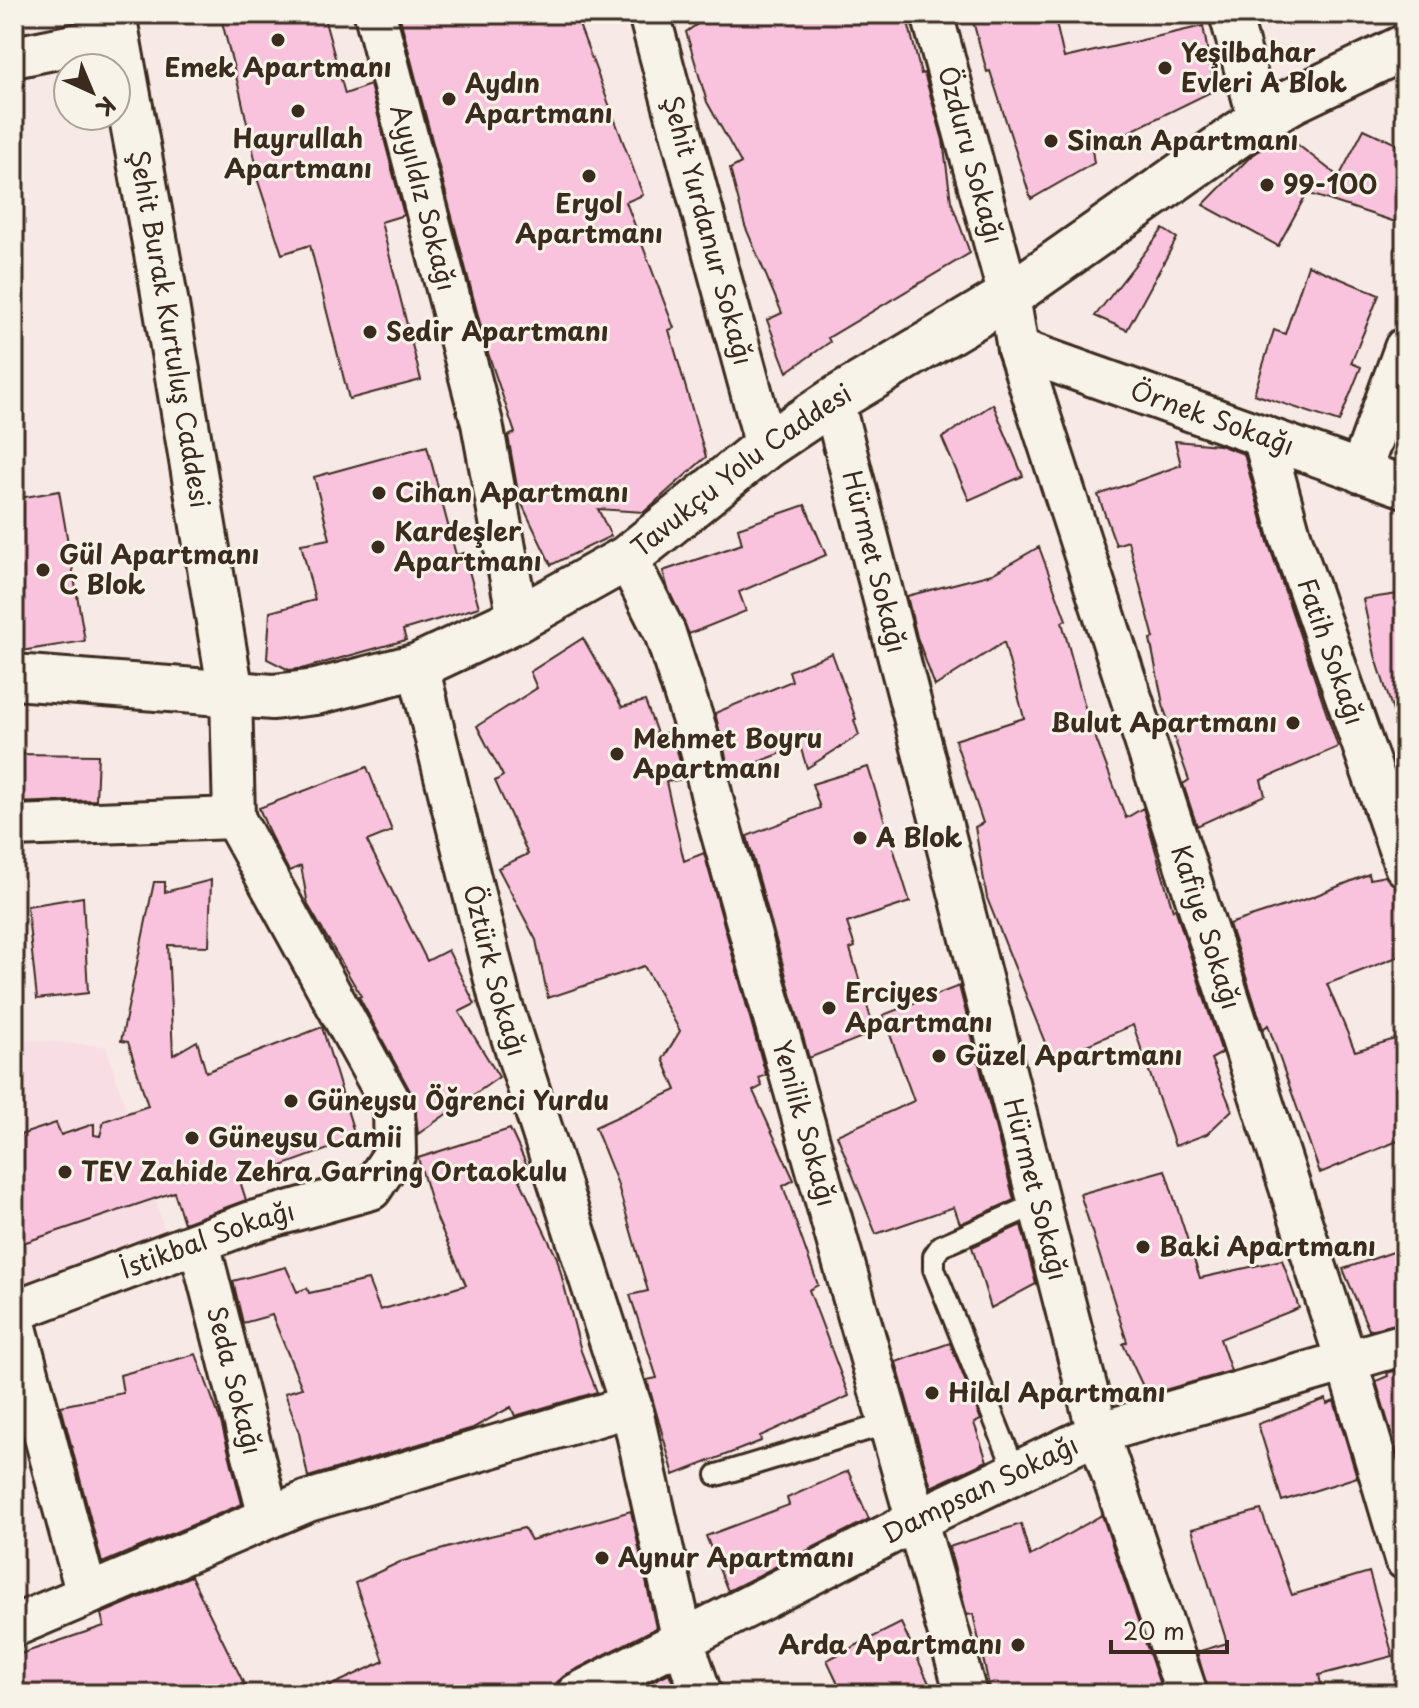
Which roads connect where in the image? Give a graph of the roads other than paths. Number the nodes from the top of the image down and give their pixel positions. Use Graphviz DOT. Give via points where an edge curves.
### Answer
graph roads {
  1 [pos="375,14"];
  2 [pos="649,14"];
  3 [pos="932,14"];
  4 [pos="1230,14"];
  5 [pos="115,25"];
  6 [pos="1405,47"];
  7 [pos="14,57"];
  8 [pos="1259,120"];
  9 [pos="1009,296"];
  10 [pos="1405,348"];
  11 [pos="1018,349"];
  12 [pos="833,401"];
  13 [pos="1263,436"];
  14 [pos="766,446"];
  15 [pos="1360,472"];
  16 [pos="1405,487"];
  17 [pos="627,558"];
  18 [pos="518,619"];
  19 [pos="418,666"];
  20 [pos="14,677"];
  21 [pos="231,693"];
  22 [pos="234,818"];
  23 [pos="14,826"];
  24 [pos="1405,866"];
  25 [pos="1039,1203"];
  26 [pos="199,1243"];
  27 [pos="14,1311"];
  28 [pos="14,1320"];
  29 [pos="1405,1344"];
  30 [pos="1347,1363"];
  31 [pos="631,1406"];
  32 [pos="889,1423"];
  33 [pos="1098,1433"];
  34 [pos="1016,1473"];
  35 [pos="717,1475"];
  36 [pos="269,1517"];
  37 [pos="917,1520"];
  38 [pos="1405,1559"];
  39 [pos="87,1595"];
  40 [pos="14,1626"];
  41 [pos="683,1641"];
  42 [pos="577,1694"];
  43 [pos="701,1694"];
  44 [pos="966,1694"];
  45 [pos="1187,1694"];
  1 -- 18 [label="street, Ayyıldız Sokağı" via="482,423"];
  2 -- 14 [label="street, Şehit Yurdanur Sokağı"];
  3 -- 9 [label="street, Özduru Sokağı"];
  4 -- 8 [label="street"];
  5 -- 7 [label="street"];
  5 -- 21 [label="main road, Şehit Burak Kurtuluş Caddesi"];
  6 -- 8 [label="main road, Tavukçu Yolu Caddesi"];
  8 -- 9 [label="main road, Tavukçu Yolu Caddesi"];
  9 -- 11 [label="street, Kafiye Sokağı"];
  9 -- 12 [label="main road, Tavukçu Yolu Caddesi"];
  10 -- 15 [label="street"];
  11 -- 13 [label="street, Örnek Sokağı"];
  11 -- 30 [label="street, Kafiye Sokağı"];
  12 -- 14 [label="main road, Tavukçu Yolu Caddesi"];
  12 -- 25 [label="street, Hürmet Sokağı"];
  13 -- 15 [label="street, Örnek Sokağı"];
  13 -- 24 [label="street, Fatih Sokağı" via="1290,535"];
  14 -- 17 [label="main road, Tavukçu Yolu Caddesi"];
  15 -- 16 [label="street, Örnek Sokağı"];
  17 -- 18 [label="main road, Tavukçu Yolu Caddesi"];
  17 -- 32 [label="street, Yenilik Sokağı" via="665,633 697,733"];
  18 -- 19 [label="main road, Tavukçu Yolu Caddesi"];
  19 -- 21 [label="main road, Tavukçu Yolu Caddesi" via="316,692 273,697"];
  19 -- 31 [label="street, Öztürk Sokağı" via="500,1000"];
  20 -- 21 [label="main road, Tavukçu Yolu Caddesi"];
  21 -- 22 [label="street"];
  22 -- 23 [label="street"];
  22 -- 26 [label="street, İstikbal Sokağı" via="394,1109 395,1153 371,1189 252,1222"];
  25 -- 33 [label="street, Hürmet Sokağı"];
  25 -- 34 [label="lane" via="941,1246 933,1262"];
  26 -- 27 [label="street, İstikbal Sokağı"];
  26 -- 36 [label="street, Seda Sokağı"];
  28 -- 39 [label="street"];
  29 -- 30 [label="street, Dampsan Sokağı"];
  30 -- 33 [label="street, Dampsan Sokağı"];
  30 -- 38 [label="street, Kafiye Sokağı"];
  31 -- 36 [label="street"];
  31 -- 41 [label="street, Öztürk Sokağı"];
  32 -- 35 [label="lane"];
  32 -- 37 [label="street, Yenilik Sokağı"];
  33 -- 34 [label="street, Dampsan Sokağı"];
  33 -- 45 [label="street, Hürmet Sokağı"];
  34 -- 37 [label="street, Dampsan Sokağı"];
  36 -- 39 [label="street"];
  37 -- 41 [label="street, Dampsan Sokağı"];
  37 -- 44 [label="street, Yenilik Sokağı"];
  39 -- 40 [label="street"];
  41 -- 42 [label="street, Dampsan Sokağı"];
  41 -- 43 [label="street"];
}
